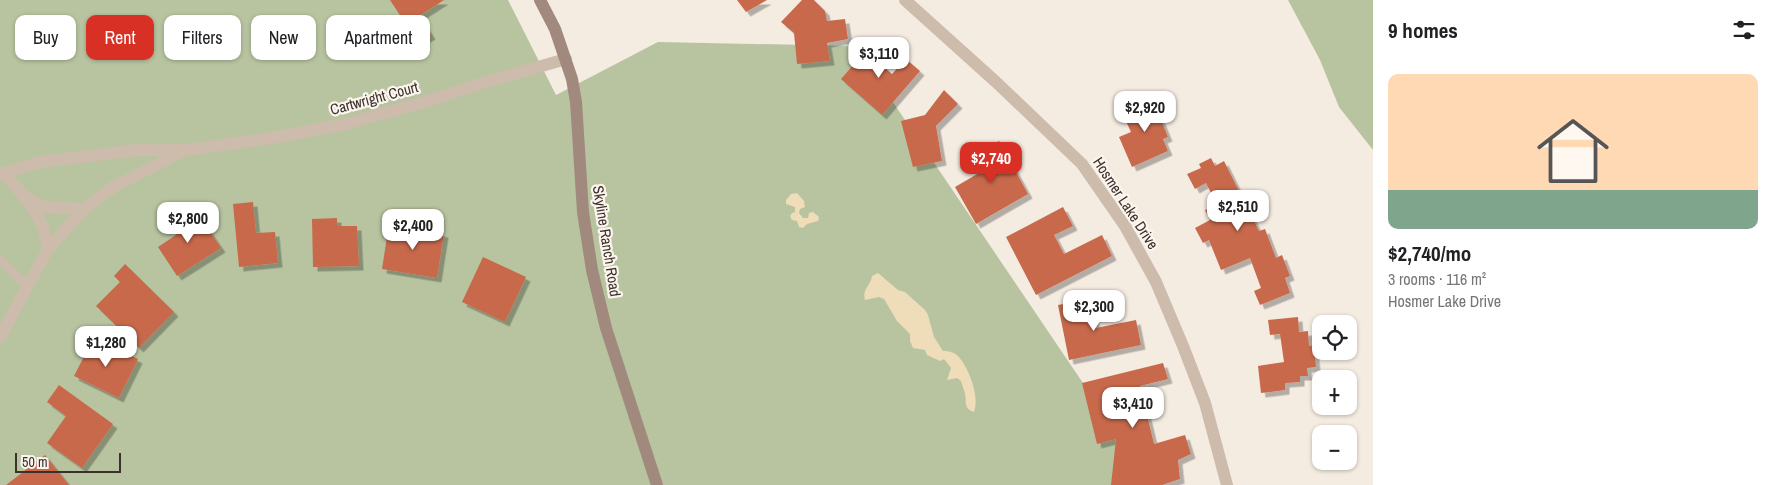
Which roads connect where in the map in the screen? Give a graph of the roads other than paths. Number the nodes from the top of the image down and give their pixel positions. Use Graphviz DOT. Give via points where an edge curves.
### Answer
graph roads {
  1 [pos="540,0"];
  2 [pos="905,0"];
  3 [pos="566,59"];
  4 [pos="186,150"];
  5 [pos="2,173"];
  6 [pos="28,200"];
  7 [pos="84,209"];
  8 [pos="48,249"];
  9 [pos="0,259"];
  10 [pos="27,286"];
  11 [pos="0,337"];
  12 [pos="657,485"];
  13 [pos="1227,485"];
  1 -- 3 [label="street, Skyline Ranch Road"];
  2 -- 13 [label="street, Hosmer Lake Drive" via="1082,164 1125,226 1156,282 1183,346 1205,402"];
  3 -- 4 [label="street, Cartwright Court" via="346,124"];
  3 -- 12 [label="street, Skyline Ranch Road" via="576,102 583,212 592,270 606,328"];
  4 -- 5 [label="street, Cartwright Court" via="137,150 50,160"];
  4 -- 7 [label="street, Cartwright Court" via="113,187"];
  5 -- 6 [label="street"];
  6 -- 7 [label="street" via="45,207"];
  6 -- 8 [label="street" via="42,224"];
  7 -- 8 [label="street, Cartwright Court"];
  8 -- 10 [label="street, Cartwright Court"];
  9 -- 10 [label="lane"];
  10 -- 11 [label="street, Cartwright Court"];
}
